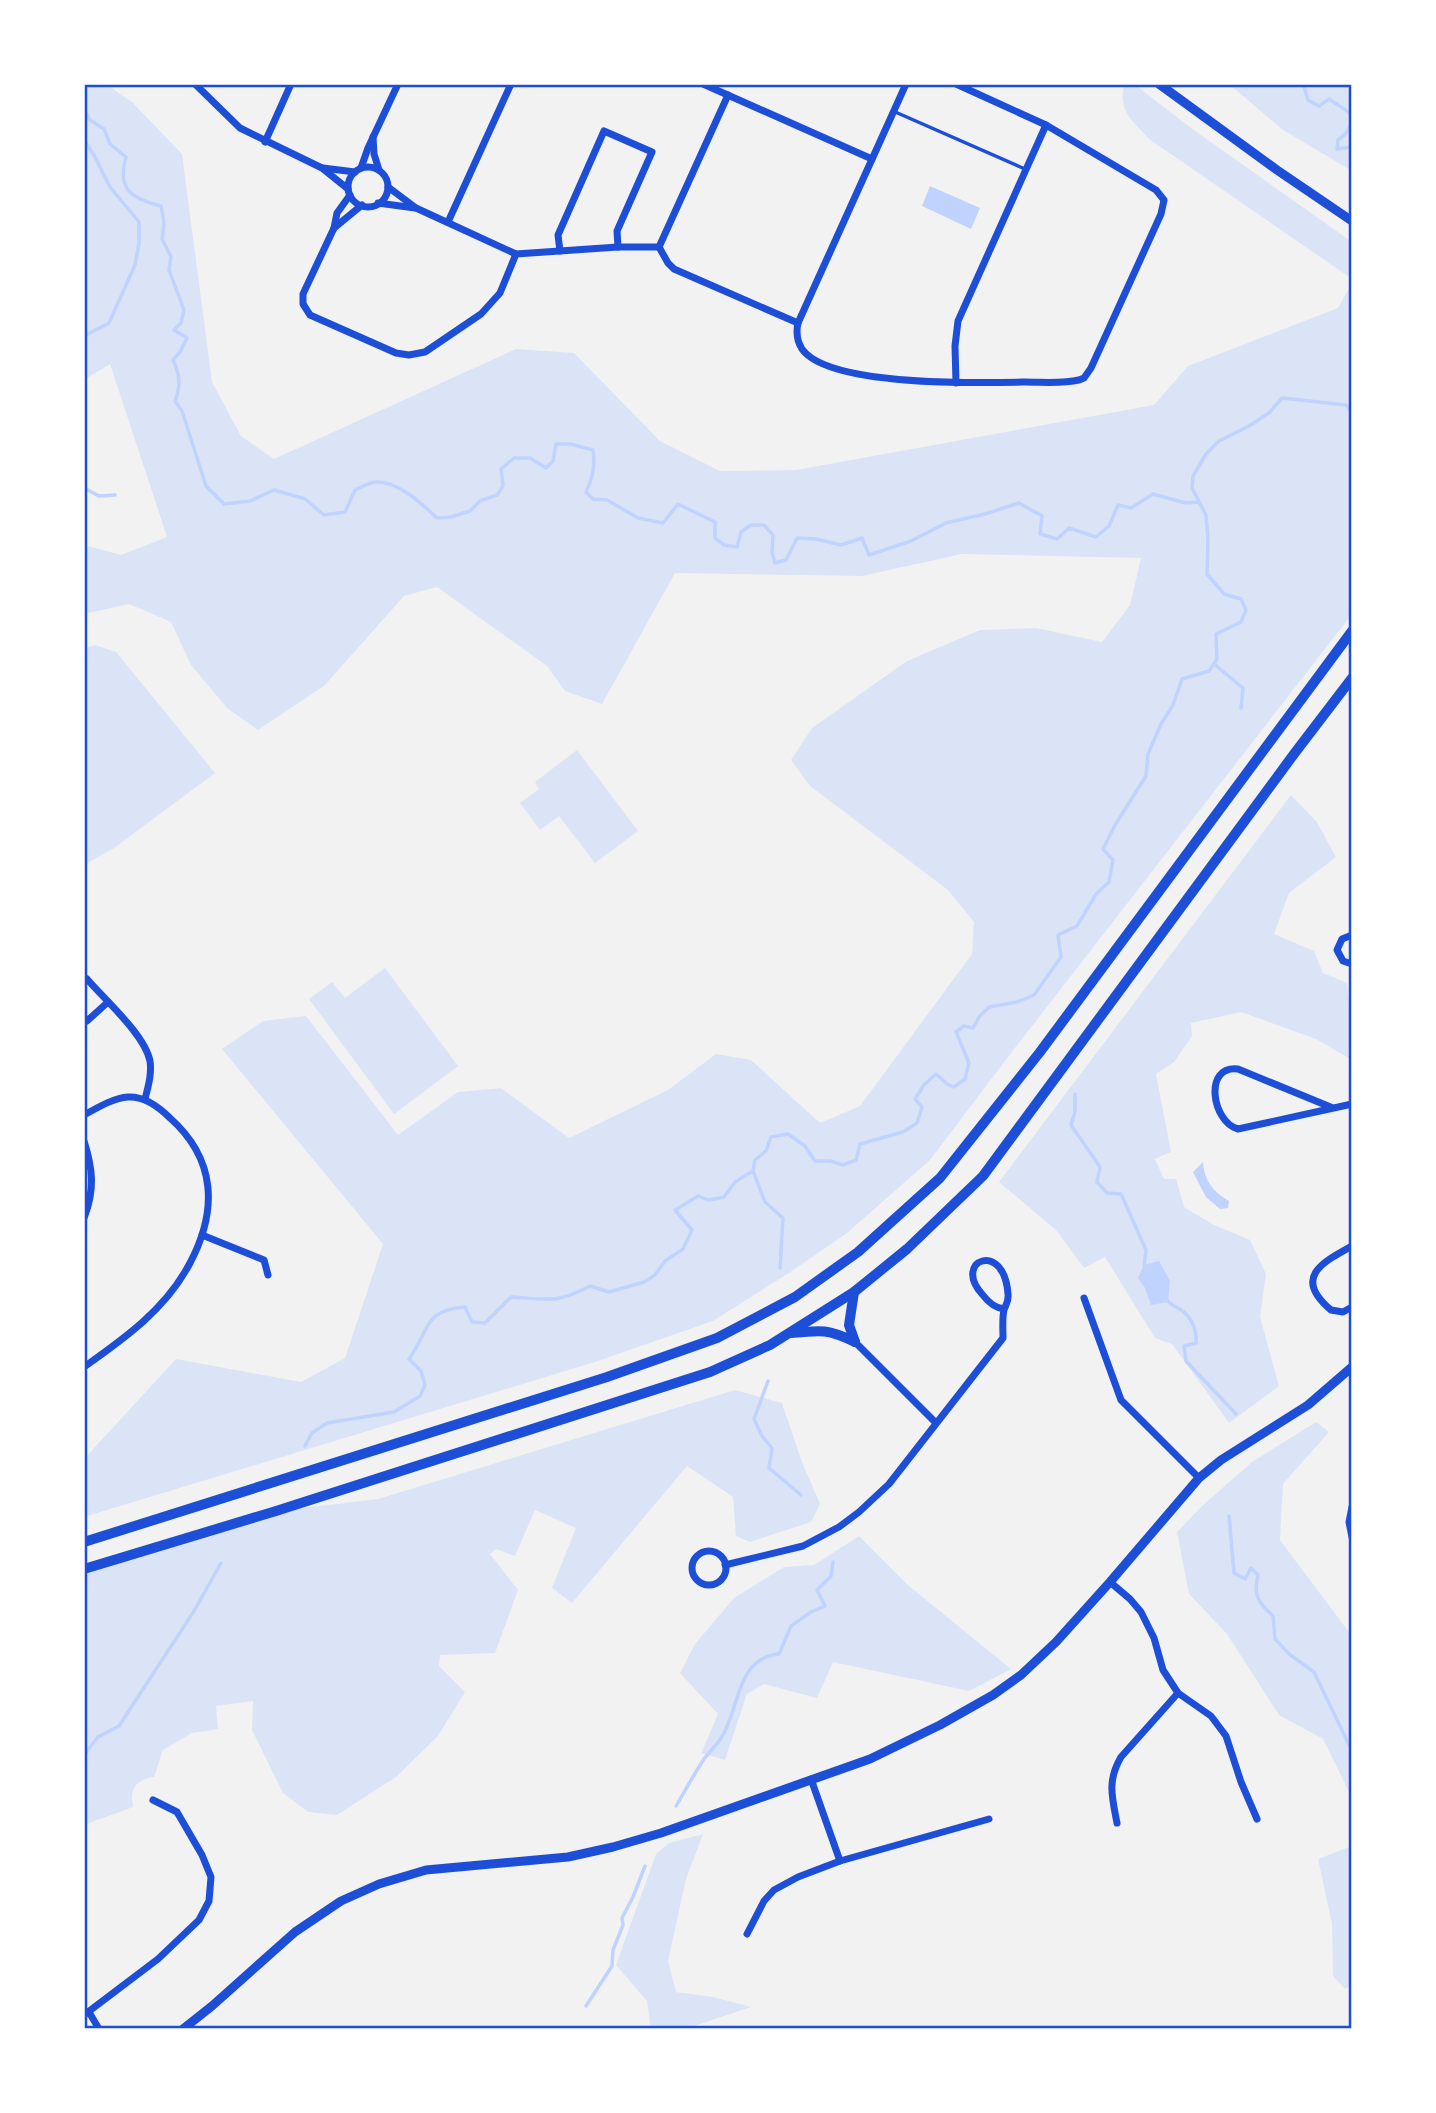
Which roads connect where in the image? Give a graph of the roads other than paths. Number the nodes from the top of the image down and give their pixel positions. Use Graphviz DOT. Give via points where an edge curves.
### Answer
graph roads {
  1 [pos="195,84"];
  2 [pos="291,84"];
  3 [pos="398,84"];
  4 [pos="511,84"];
  5 [pos="703,84"];
  6 [pos="906,84"];
  7 [pos="956,84"];
  8 [pos="1159,84"];
  9 [pos="728,95"];
  10 [pos="893,111"];
  11 [pos="1046,125"];
  12 [pos="373,137"];
  13 [pos="265,142"];
  14 [pos="872,159"];
  15 [pos="322,168"];
  16 [pos="1026,169"];
  17 [pos="358,170"];
  18 [pos="379,170"];
  19 [pos="388,187"];
  20 [pos="349,192"];
  21 [pos="378,204"];
  22 [pos="362,205"];
  23 [pos="416,208"];
  24 [pos="1352,220"];
  25 [pos="448,222"];
  26 [pos="334,228"];
  27 [pos="618,247"];
  28 [pos="659,247"];
  29 [pos="560,251"];
  30 [pos="516,254"];
  31 [pos="798,323"];
  32 [pos="956,383"];
  33 [pos="1352,631"];
  34 [pos="1352,678"];
  35 [pos="1352,935"];
  36 [pos="1352,964"];
  37 [pos="84,982"];
  38 [pos="108,1002"];
  39 [pos="84,1017"];
  40 [pos="145,1099"];
  41 [pos="1352,1104"];
  42 [pos="1333,1108"];
  43 [pos="84,1115"];
  44 [pos="84,1141"];
  45 [pos="84,1218"];
  46 [pos="202,1235"];
  47 [pos="1352,1247"];
  48 [pos="268,1275"];
  49 [pos="854,1292"];
  50 [pos="1084,1298"];
  51 [pos="1352,1307"];
  52 [pos="1004,1309"];
  53 [pos="790,1334"];
  54 [pos="855,1342"];
  55 [pos="84,1367"];
  56 [pos="1352,1367"];
  57 [pos="936,1423"];
  58 [pos="1199,1478"];
  59 [pos="1352,1507"];
  60 [pos="1352,1537"];
  61 [pos="84,1542"];
  62 [pos="725,1565"];
  63 [pos="84,1569"];
  64 [pos="1110,1582"];
  65 [pos="1178,1693"];
  66 [pos="811,1779"];
  67 [pos="153,1800"];
  68 [pos="989,1819"];
  69 [pos="1257,1819"];
  70 [pos="1117,1823"];
  71 [pos="840,1861"];
  72 [pos="747,1934"];
  73 [pos="86,2014"];
  74 [pos="99,2029"];
  75 [pos="183,2029"];
  1 -- 13 [label="street" via="240,128"];
  2 -- 13 [label="street"];
  3 -- 12 [label="street"];
  4 -- 25 [label="street"];
  5 -- 9 [label="street"];
  6 -- 10 [label="street"];
  7 -- 11 [label="street"];
  8 -- 24 [label="street"];
  9 -- 14 [label="street"];
  9 -- 28 [label="street"];
  10 -- 14 [label="street"];
  10 -- 16 [label="lane"];
  11 -- 16 [label="street"];
  11 -- 32 [label="street" via="1156,190 1164,207 1084,378 1072,382"];
  12 -- 17 [label="street"];
  12 -- 18 [label="street"];
  13 -- 15 [label="street"];
  14 -- 31 [label="street"];
  15 -- 17 [label="street"];
  15 -- 20 [label="street"];
  16 -- 32 [label="street" via="958,321"];
  17 -- 18 [label="street"];
  17 -- 20 [label="street" via="351,177"];
  18 -- 19 [label="street"];
  19 -- 21 [label="street"];
  19 -- 23 [label="street"];
  20 -- 22 [label="street"];
  20 -- 26 [label="street"];
  21 -- 22 [label="street"];
  21 -- 23 [label="street"];
  22 -- 26 [label="street"];
  23 -- 25 [label="street"];
  25 -- 30 [label="street"];
  26 -- 30 [label="street" via="303,294 306,310 310,316 372,344 409,355 425,352 481,314 500,293"];
  27 -- 28 [label="street"];
  27 -- 29 [label="street"];
  27 -- 29 [label="street" via="617,231 652,152 604,131 558,234"];
  28 -- 31 [label="street" via="674,269"];
  29 -- 30 [label="street"];
  31 -- 32 [label="street" via="796,333 803,350 838,369"];
  33 -- 61 [label="main road" via="940,1178 858,1252 795,1297 717,1338"];
  34 -- 49 [label="main road" via="983,1176"];
  35 -- 36 [label="street" via="1340,941 1337,950 1343,961"];
  37 -- 38 [label="street" via="87,979"];
  38 -- 39 [label="street" via="88,1021"];
  38 -- 40 [label="street" via="147,1050 150,1079"];
  40 -- 43 [label="street" via="116,1100"];
  40 -- 46 [label="street" via="182,1128 201,1155 209,1203"];
  41 -- 42 [label="street"];
  42 -- 42 [label="street" via="1235,1128 1221,1117 1216,1082 1226,1070 1238,1069"];
  44 -- 45 [label="street" via="92,1165"];
  46 -- 48 [label="street" via="264,1260"];
  46 -- 55 [label="street" via="171,1293 149,1318"];
  47 -- 51 [label="street" via="1318,1268 1312,1279 1331,1310 1345,1312"];
  49 -- 53 [label="main road"];
  49 -- 54 [label="main road" via="849,1325"];
  50 -- 58 [label="street" via="1121,1400"];
  52 -- 52 [label="street" via="1008,1292 1003,1271 995,1262 980,1262 972,1273 975,1286 994,1307"];
  52 -- 57 [label="street" via="1003,1338"];
  53 -- 54 [label="main road" via="821,1330"];
  53 -- 63 [label="main road" via="710,1372"];
  54 -- 57 [label="street"];
  56 -- 58 [label="street" via="1308,1405"];
  57 -- 62 [label="street" via="889,1484 839,1527 803,1546"];
  58 -- 64 [label="street"];
  59 -- 60 [label="street"];
  62 -- 62 [label="street" via="720,1555 704,1551 692,1568 700,1582 711,1584 720,1580"];
  64 -- 65 [label="street" via="1141,1612 1163,1670"];
  64 -- 66 [label="street" via="1056,1642 993,1695 870,1759"];
  65 -- 69 [label="street" via="1211,1716 1226,1736"];
  65 -- 70 [label="street" via="1115,1768 1111,1790"];
  66 -- 71 [label="street"];
  66 -- 75 [label="street" via="613,1847 568,1857 426,1870 379,1884 341,1901 295,1932"];
  67 -- 73 [label="street" via="177,1812 202,1855 211,1877 209,1901 199,1920 158,1959"];
  68 -- 71 [label="street"];
  71 -- 72 [label="street" via="774,1890"];
  73 -- 74 [label="street"];
}
